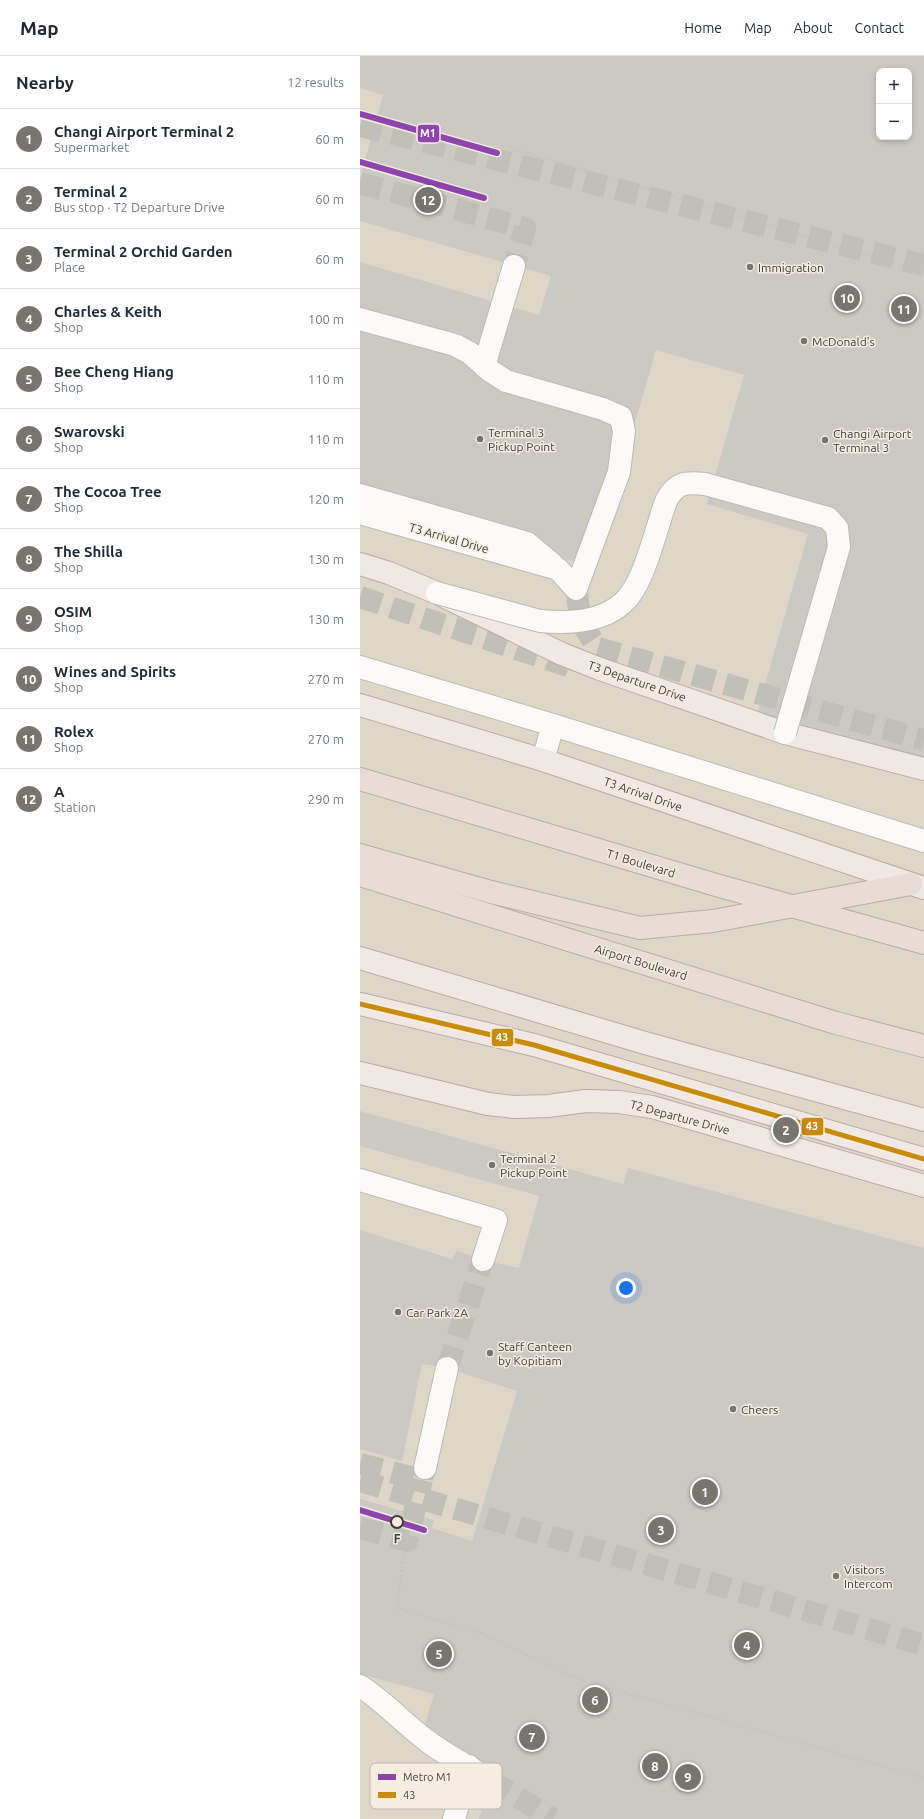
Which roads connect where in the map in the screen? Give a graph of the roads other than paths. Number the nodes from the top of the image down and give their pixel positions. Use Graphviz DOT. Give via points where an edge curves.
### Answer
graph roads {
  1 [pos="514,266"];
  2 [pos="360,319"];
  3 [pos="484,366"];
  4 [pos="360,495"];
  5 [pos="360,513"];
  6 [pos="360,564"];
  7 [pos="558,569"];
  8 [pos="437,593"];
  9 [pos="360,668"];
  10 [pos="360,705"];
  11 [pos="553,725"];
  12 [pos="785,733"];
  13 [pos="543,760"];
  14 [pos="924,769"];
  15 [pos="360,779"];
  16 [pos="924,841"];
  17 [pos="360,855"];
  18 [pos="360,875"];
  19 [pos="917,886"];
  20 [pos="924,944"];
  21 [pos="360,958"];
  22 [pos="360,1004"];
  23 [pos="924,1046"];
  24 [pos="360,1073"];
  25 [pos="924,1120"];
  26 [pos="924,1159"];
  27 [pos="360,1180"];
  28 [pos="924,1186"];
  29 [pos="483,1260"];
  30 [pos="447,1368"];
  31 [pos="425,1468"];
  32 [pos="360,1686"];
  33 [pos="461,1763"];
  34 [pos="457,1809"];
  35 [pos="454,1819"];
  1 -- 3 [label="lane"];
  2 -- 3 [label="lane" via="455,345 470,353"];
  3 -- 7 [label="lane" via="506,381 603,409 621,417 624,431 619,472 576,589"];
  4 -- 7 [label="lane" via="527,543"];
  5 -- 7 [label="lane, T3 Arrival Drive"];
  6 -- 8 [label="main road, T3 Departure Drive"];
  8 -- 12 [label="main road, T3 Departure Drive, bridge" via="562,654"];
  8 -- 12 [label="lane, bridge" via="540,621 582,621 601,615 617,607 630,595 639,580 666,501 671,492 681,484 705,484 828,518 837,528 839,547"];
  9 -- 11 [label="lane"];
  10 -- 13 [label="main road, T3 Arrival Drive"];
  11 -- 13 [label="lane"];
  11 -- 16 [label="lane"];
  12 -- 14 [label="main road, T3 Departure Drive"];
  13 -- 19 [label="main road, T3 Arrival Drive"];
  15 -- 20 [label="highway, T1 Boulevard"];
  17 -- 19 [label="highway" via="491,892 640,928 713,921"];
  18 -- 23 [label="highway, Airport Boulevard" via="836,1023"];
  21 -- 25 [label="main road" via="645,1043"];
  22 -- 26 [label="main road" via="534,1045"];
  24 -- 28 [label="main road, T2 Departure Drive" via="488,1104 514,1107 548,1106 586,1101 652,1107"];
  27 -- 29 [label="lane" via="496,1220"];
  30 -- 31 [label="lane"];
  32 -- 33 [label="lane" via="428,1742"];
  34 -- 35 [label="lane"];
}
